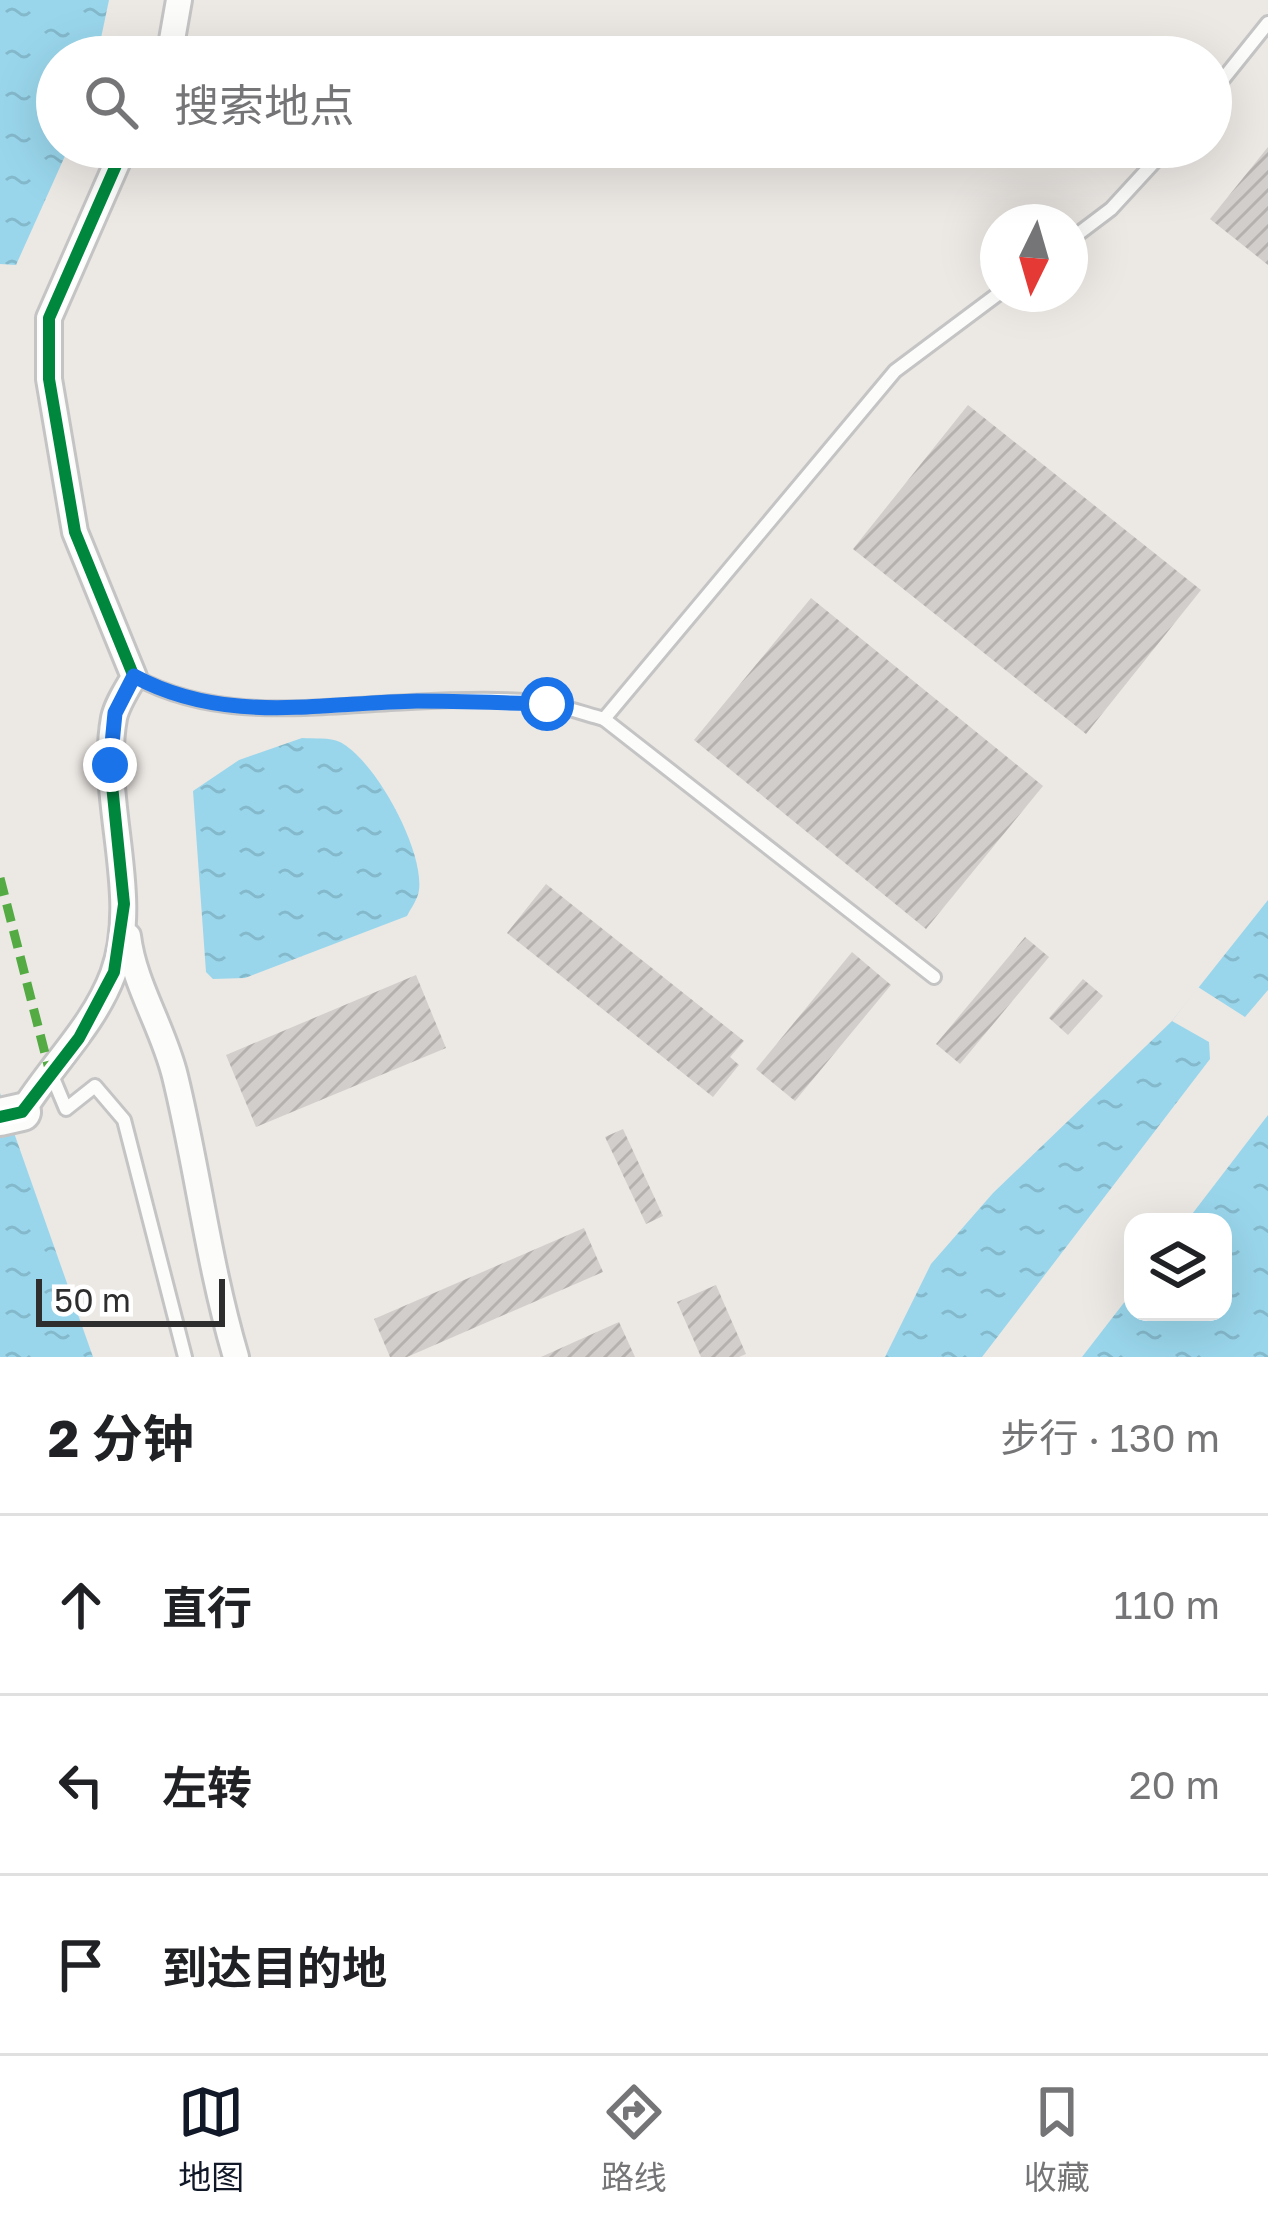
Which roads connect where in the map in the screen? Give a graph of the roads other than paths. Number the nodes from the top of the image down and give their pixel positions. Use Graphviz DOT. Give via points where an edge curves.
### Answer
graph roads {
  1 [pos="179,0"];
  2 [pos="1268,22"];
  3 [pos="173,36"];
  4 [pos="1232,67"];
  5 [pos="115,168"];
  6 [pos="1149,168"];
  7 [pos="1088,226"];
  8 [pos="980,308"];
  9 [pos="134,676"];
  10 [pos="604,719"];
  11 [pos="124,904"];
  12 [pos="934,977"];
  13 [pos="50,1073"];
  14 [pos="11,1114"];
  15 [pos="185,1357"];
  16 [pos="236,1357"];
  1 -- 3 [label="street"];
  2 -- 4 [label="lane"];
  5 -- 9 [label="street" via="49,318 49,379 75,532"];
  6 -- 7 [label="lane"];
  8 -- 10 [label="lane" via="896,371"];
  9 -- 10 [label="lane" via="166,694 231,706 547,704"];
  9 -- 11 [label="street" via="115,713 110,765"];
  10 -- 12 [label="lane"];
  11 -- 13 [label="street" via="114,972"];
  11 -- 16 [label="street" via="131,965 174,1073"];
  13 -- 14 [label="street"];
  13 -- 15 [label="lane" via="66,1109 95,1086 124,1120"];
}
